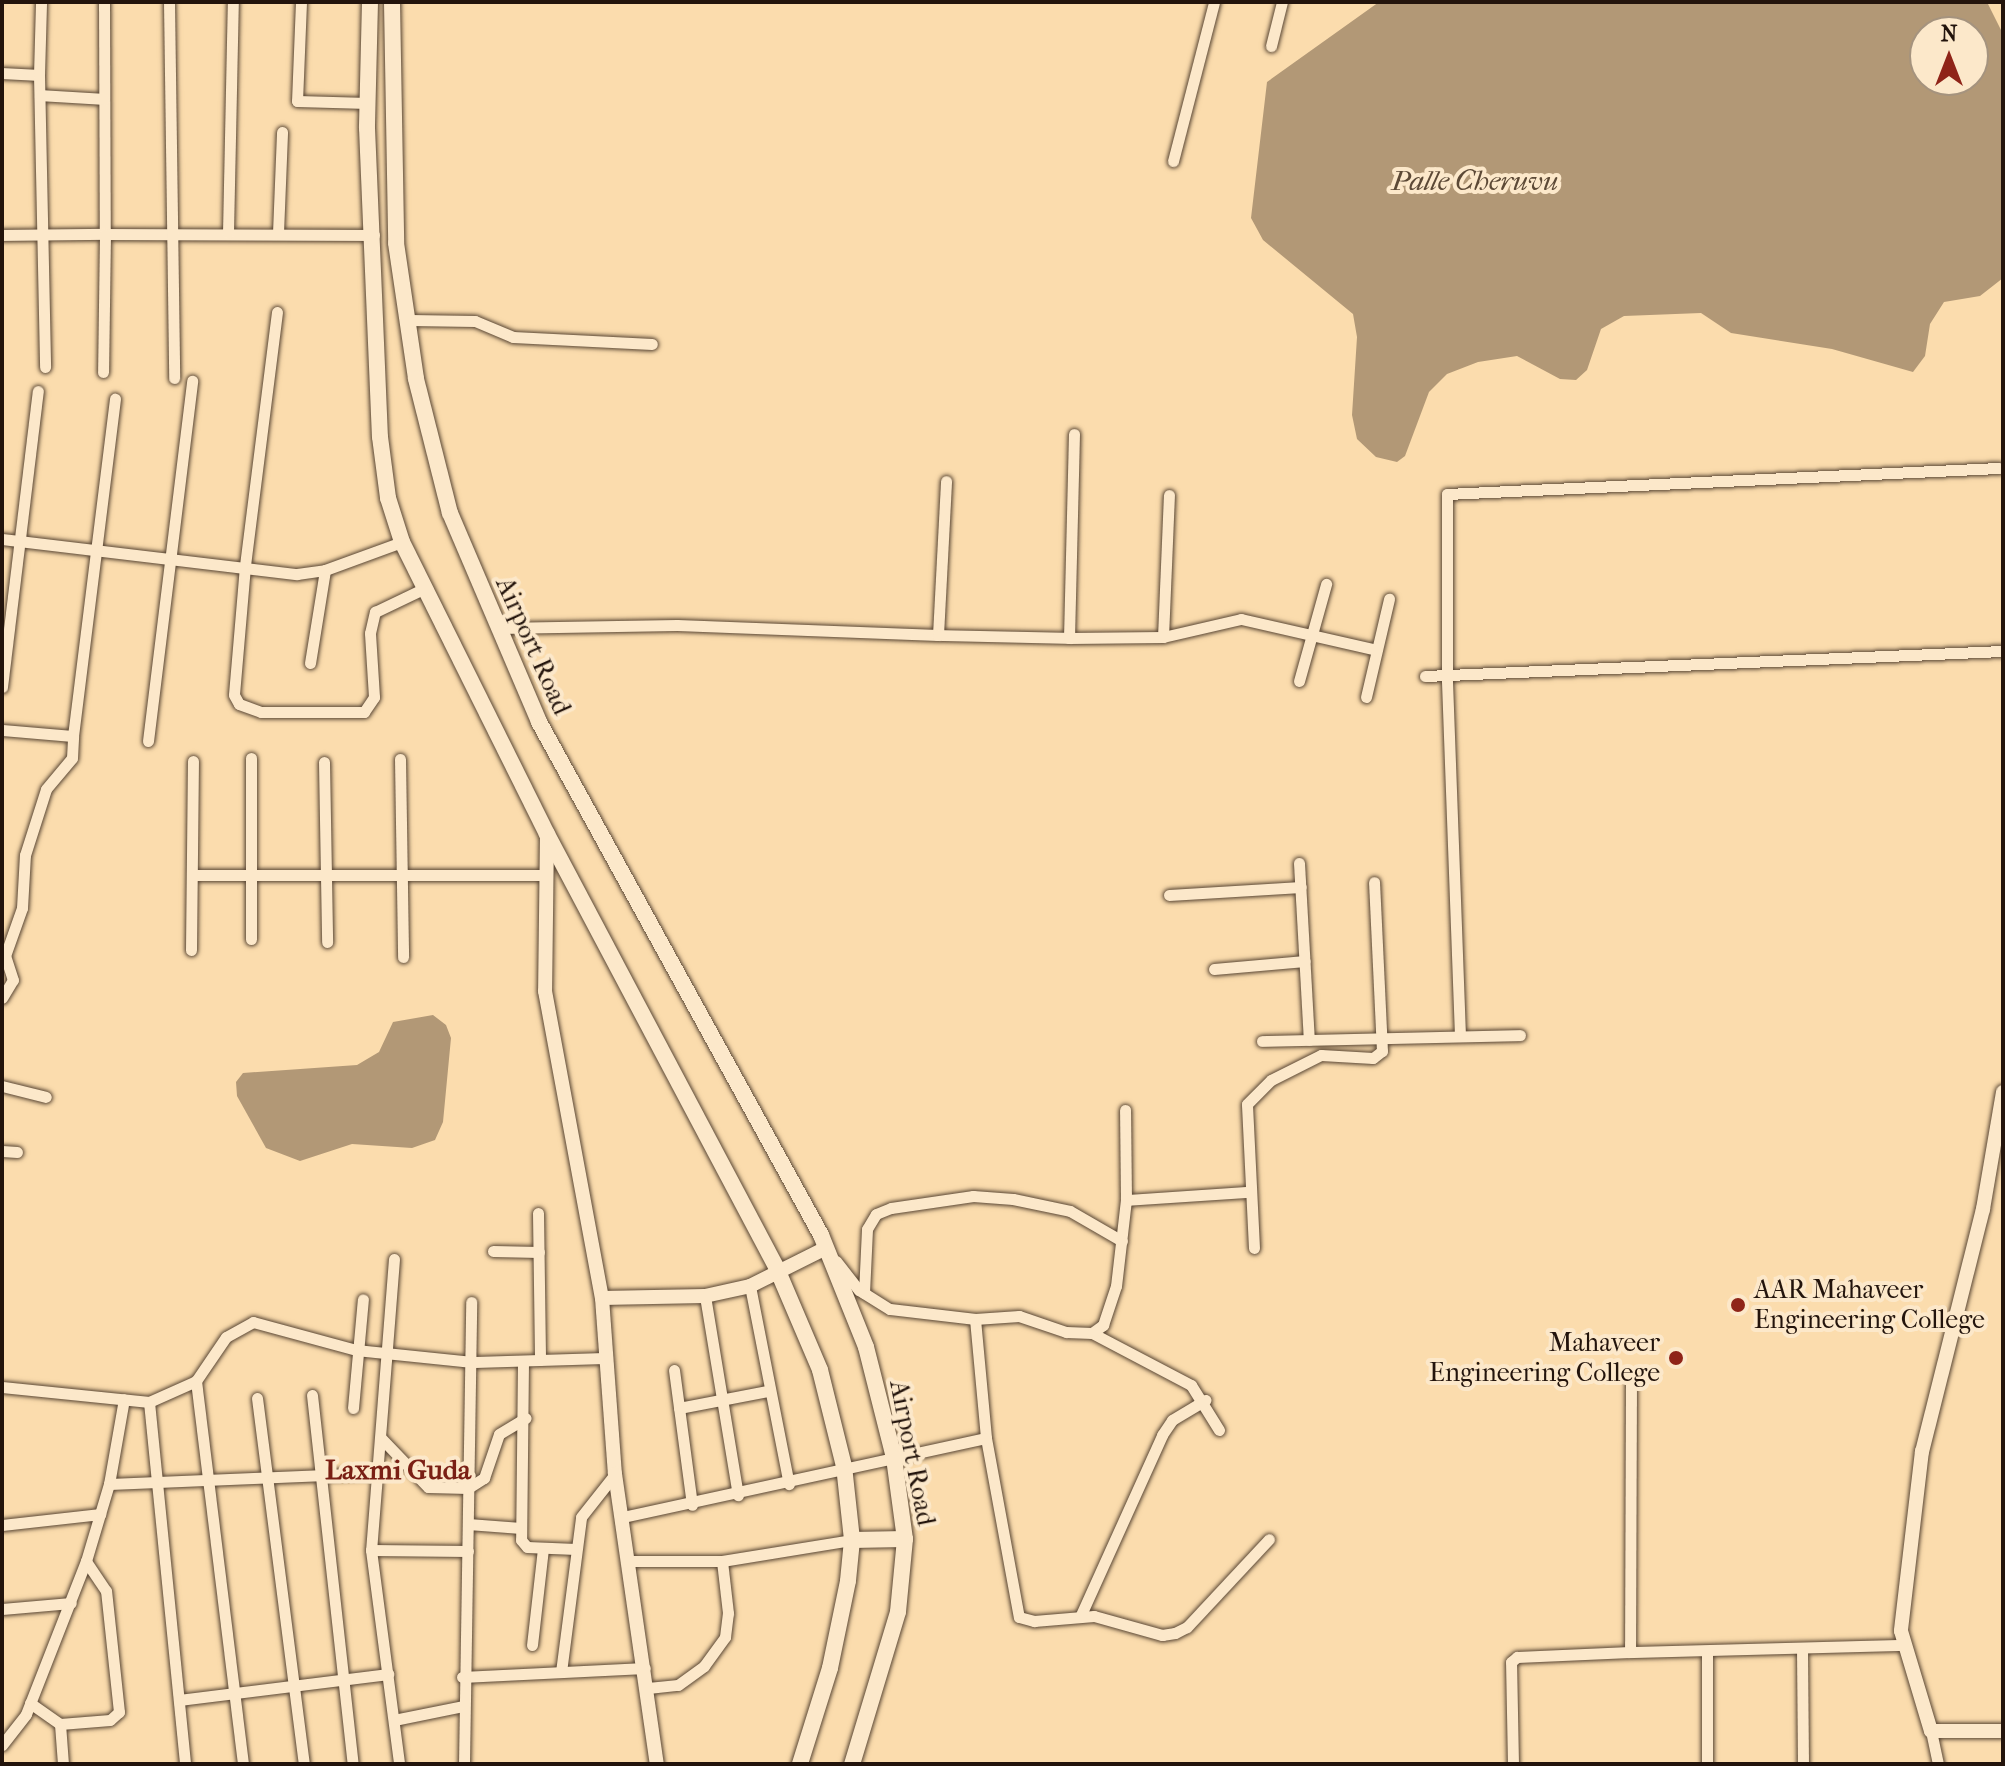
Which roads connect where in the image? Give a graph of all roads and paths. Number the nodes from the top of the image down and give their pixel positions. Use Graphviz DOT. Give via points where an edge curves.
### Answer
graph roads {
  1 [pos="41,2"];
  2 [pos="104,2"];
  3 [pos="169,2"];
  4 [pos="233,2"];
  5 [pos="301,2"];
  6 [pos="370,2"];
  7 [pos="392,2"];
  8 [pos="1214,2"];
  9 [pos="1282,2"];
  10 [pos="1271,46"];
  11 [pos="2,73"];
  12 [pos="39,75"];
  13 [pos="40,95"];
  14 [pos="104,99"];
  15 [pos="368,103"];
  16 [pos="282,132"];
  17 [pos="1173,161"];
  18 [pos="228,233"];
  19 [pos="278,233"];
  20 [pos="105,234"];
  21 [pos="2,235"];
  22 [pos="41,235"];
  23 [pos="171,235"];
  24 [pos="374,235"];
  25 [pos="277,312"];
  26 [pos="410,320"];
  27 [pos="652,344"];
  28 [pos="45,367"];
  29 [pos="103,372"];
  30 [pos="174,378"];
  31 [pos="192,381"];
  32 [pos="38,391"];
  33 [pos="115,399"];
  34 [pos="1074,434"];
  35 [pos="1999,468"];
  36 [pos="946,481"];
  37 [pos="1169,495"];
  38 [pos="2,539"];
  39 [pos="18,541"];
  40 [pos="402,542"];
  41 [pos="96,549"];
  42 [pos="167,558"];
  43 [pos="245,566"];
  44 [pos="325,570"];
  45 [pos="1326,584"];
  46 [pos="425,588"];
  47 [pos="1389,599"];
  48 [pos="498,628"];
  49 [pos="1314,634"];
  50 [pos="938,635"];
  51 [pos="1163,637"];
  52 [pos="1069,638"];
  53 [pos="1377,650"];
  54 [pos="2003,651"];
  55 [pos="310,663"];
  56 [pos="1447,675"];
  57 [pos="1425,676"];
  58 [pos="1299,681"];
  59 [pos="2,687"];
  60 [pos="1366,697"];
  61 [pos="2,730"];
  62 [pos="73,736"];
  63 [pos="148,741"];
  64 [pos="251,758"];
  65 [pos="400,759"];
  66 [pos="193,761"];
  67 [pos="324,762"];
  68 [pos="547,834"];
  69 [pos="1299,863"];
  70 [pos="192,875"];
  71 [pos="251,875"];
  72 [pos="326,875"];
  73 [pos="402,875"];
  74 [pos="546,875"];
  75 [pos="1374,882"];
  76 [pos="1301,887"];
  77 [pos="1169,895"];
  78 [pos="251,939"];
  79 [pos="327,942"];
  80 [pos="191,950"];
  81 [pos="403,957"];
  82 [pos="1305,961"];
  83 [pos="1214,969"];
  84 [pos="2,998"];
  85 [pos="1520,1035"];
  86 [pos="1460,1036"];
  87 [pos="1382,1038"];
  88 [pos="1309,1040"];
  89 [pos="1262,1041"];
  90 [pos="2,1086"];
  91 [pos="2003,1092"];
  92 [pos="46,1097"];
  93 [pos="1125,1110"];
  94 [pos="2,1151"];
  95 [pos="17,1152"];
  96 [pos="1248,1192"];
  97 [pos="1126,1200"];
  98 [pos="538,1213"];
  99 [pos="1122,1241"];
  100 [pos="826,1248"];
  101 [pos="1254,1248"];
  102 [pos="493,1251"];
  103 [pos="539,1252"];
  104 [pos="394,1259"];
  105 [pos="777,1269"];
  106 [pos="750,1286"];
  107 [pos="864,1293"];
  108 [pos="705,1296"];
  109 [pos="602,1298"];
  110 [pos="363,1299"];
  111 [pos="471,1302"];
  112 [pos="975,1319"];
  113 [pos="1092,1333"];
  114 [pos="356,1350"];
  115 [pos="389,1353"];
  116 [pos="607,1358"];
  117 [pos="540,1360"];
  118 [pos="472,1362"];
  119 [pos="523,1362"];
  120 [pos="674,1370"];
  121 [pos="1631,1380"];
  122 [pos="196,1381"];
  123 [pos="2,1387"];
  124 [pos="767,1391"];
  125 [pos="312,1395"];
  126 [pos="257,1398"];
  127 [pos="124,1399"];
  128 [pos="722,1399"];
  129 [pos="1205,1400"];
  130 [pos="149,1402"];
  131 [pos="353,1408"];
  132 [pos="679,1408"];
  133 [pos="526,1418"];
  134 [pos="1219,1430"];
  135 [pos="381,1438"];
  136 [pos="986,1438"];
  137 [pos="894,1458"];
  138 [pos="844,1466"];
  139 [pos="374,1473"];
  140 [pos="320,1474"];
  141 [pos="615,1474"];
  142 [pos="268,1476"];
  143 [pos="210,1479"];
  144 [pos="159,1482"];
  145 [pos="109,1484"];
  146 [pos="789,1484"];
  147 [pos="468,1488"];
  148 [pos="738,1495"];
  149 [pos="692,1505"];
  150 [pos="100,1514"];
  151 [pos="623,1517"];
  152 [pos="468,1524"];
  153 [pos="2,1525"];
  154 [pos="521,1528"];
  155 [pos="905,1539"];
  156 [pos="1269,1539"];
  157 [pos="852,1540"];
  158 [pos="543,1549"];
  159 [pos="576,1549"];
  160 [pos="371,1550"];
  161 [pos="468,1551"];
  162 [pos="86,1561"];
  163 [pos="629,1561"];
  164 [pos="722,1561"];
  165 [pos="71,1603"];
  166 [pos="2,1609"];
  167 [pos="1080,1617"];
  168 [pos="532,1645"];
  169 [pos="1902,1645"];
  170 [pos="1802,1649"];
  171 [pos="1630,1652"];
  172 [pos="1707,1653"];
  173 [pos="645,1668"];
  174 [pos="561,1672"];
  175 [pos="388,1674"];
  176 [pos="462,1677"];
  177 [pos="344,1681"];
  178 [pos="295,1686"];
  179 [pos="648,1688"];
  180 [pos="234,1693"];
  181 [pos="179,1700"];
  182 [pos="30,1703"];
  183 [pos="463,1706"];
  184 [pos="394,1720"];
  185 [pos="60,1724"];
  186 [pos="1931,1731"];
  187 [pos="2003,1731"];
  188 [pos="2,1745"];
  189 [pos="63,1764"];
  190 [pos="185,1764"];
  191 [pos="243,1764"];
  192 [pos="304,1764"];
  193 [pos="353,1764"];
  194 [pos="399,1764"];
  195 [pos="464,1764"];
  196 [pos="657,1764"];
  197 [pos="800,1764"];
  198 [pos="852,1764"];
  199 [pos="1513,1764"];
  200 [pos="1707,1764"];
  201 [pos="1803,1764"];
  202 [pos="1938,1764"];
  1 -- 12 [label="street"];
  2 -- 14 [label="street"];
  3 -- 23 [label="street"];
  4 -- 18 [label="street"];
  5 -- 15 [label="street" via="297,101"];
  6 -- 15 [label="main road"];
  7 -- 26 [label="main road, Airport Road" via="396,243"];
  8 -- 17 [label="street"];
  9 -- 10 [label="street"];
  11 -- 12 [label="street"];
  12 -- 13 [label="street"];
  13 -- 14 [label="street"];
  13 -- 22 [label="street"];
  14 -- 20 [label="street"];
  15 -- 24 [label="main road"];
  16 -- 19 [label="street"];
  18 -- 19 [label="street"];
  18 -- 23 [label="street"];
  19 -- 24 [label="street"];
  20 -- 22 [label="street"];
  20 -- 23 [label="street"];
  20 -- 29 [label="street"];
  21 -- 22 [label="street"];
  22 -- 28 [label="street"];
  23 -- 30 [label="street"];
  24 -- 40 [label="main road" via="380,437 388,498"];
  25 -- 43 [label="street"];
  26 -- 27 [label="street" via="475,321 513,337"];
  26 -- 48 [label="main road, Airport Road" via="416,379 450,513"];
  31 -- 42 [label="street"];
  32 -- 39 [label="street"];
  33 -- 41 [label="street"];
  34 -- 52 [label="street"];
  35 -- 56 [label="street" via="1447,494"];
  36 -- 50 [label="street"];
  37 -- 51 [label="street"];
  38 -- 39 [label="street"];
  39 -- 41 [label="street"];
  39 -- 59 [label="street"];
  40 -- 44 [label="street"];
  40 -- 46 [label="main road"];
  41 -- 42 [label="street"];
  41 -- 62 [label="street"];
  42 -- 43 [label="street"];
  42 -- 63 [label="street"];
  43 -- 44 [label="street" via="297,574"];
  43 -- 46 [label="street" via="234,695 248,711 364,712 374,697 370,633 375,612"];
  44 -- 55 [label="street"];
  45 -- 49 [label="street"];
  46 -- 68 [label="main road"];
  47 -- 53 [label="street"];
  48 -- 50 [label="street" via="677,625"];
  48 -- 100 [label="main road, Airport Road" via="539,722"];
  49 -- 51 [label="street" via="1241,619"];
  49 -- 53 [label="street"];
  49 -- 58 [label="street"];
  50 -- 52 [label="street"];
  51 -- 52 [label="street"];
  53 -- 60 [label="street"];
  54 -- 56 [label="street"];
  56 -- 57 [label="street"];
  56 -- 86 [label="street"];
  61 -- 62 [label="street"];
  62 -- 84 [label="street" via="72,758 46,789 25,855 22,908 5,956 13,980"];
  64 -- 71 [label="street"];
  65 -- 73 [label="street"];
  66 -- 70 [label="street"];
  67 -- 72 [label="street"];
  68 -- 74 [label="street"];
  68 -- 105 [label="main road"];
  69 -- 76 [label="street"];
  70 -- 71 [label="street"];
  70 -- 80 [label="street"];
  71 -- 72 [label="street"];
  71 -- 78 [label="street"];
  72 -- 73 [label="street"];
  72 -- 79 [label="street"];
  73 -- 74 [label="street"];
  73 -- 81 [label="street"];
  74 -- 109 [label="street" via="545,991"];
  75 -- 87 [label="street"];
  76 -- 77 [label="street"];
  76 -- 82 [label="street"];
  82 -- 83 [label="street"];
  82 -- 88 [label="street"];
  85 -- 86 [label="street"];
  86 -- 87 [label="street"];
  87 -- 88 [label="street"];
  87 -- 96 [label="street" via="1378,1056 1321,1055 1255,1092 1245,1117"];
  88 -- 89 [label="street"];
  90 -- 92 [label="street"];
  91 -- 169 [label="street" via="1983,1209 1922,1451 1905,1564"];
  93 -- 97 [label="street"];
  94 -- 95 [label="street"];
  96 -- 97 [label="street"];
  96 -- 101 [label="street"];
  97 -- 99 [label="street"];
  98 -- 103 [label="street"];
  99 -- 107 [label="street" via="1070,1211 1013,1199 973,1196 891,1208 876,1214 867,1229"];
  99 -- 113 [label="street" via="1116,1286 1103,1325"];
  100 -- 105 [label="street"];
  100 -- 107 [label="street"];
  100 -- 137 [label="main road, Airport Road" via="866,1347"];
  102 -- 103 [label="street"];
  103 -- 117 [label="street"];
  104 -- 115 [label="street"];
  105 -- 106 [label="street"];
  105 -- 138 [label="main road" via="820,1370"];
  106 -- 108 [label="street"];
  106 -- 124 [label="street"];
  107 -- 112 [label="street" via="890,1309"];
  108 -- 109 [label="street"];
  108 -- 128 [label="street"];
  109 -- 116 [label="street"];
  110 -- 114 [label="street"];
  111 -- 118 [label="street"];
  112 -- 113 [label="street" via="1019,1316 1066,1332"];
  112 -- 136 [label="street"];
  113 -- 129 [label="street" via="1191,1385"];
  114 -- 115 [label="street"];
  114 -- 122 [label="street" via="253,1322 226,1337"];
  114 -- 131 [label="street"];
  115 -- 118 [label="street"];
  115 -- 135 [label="street"];
  116 -- 117 [label="street"];
  116 -- 141 [label="street"];
  117 -- 119 [label="street"];
  118 -- 119 [label="street"];
  118 -- 147 [label="street"];
  119 -- 133 [label="street"];
  120 -- 132 [label="street"];
  121 -- 171 [label="street"];
  122 -- 130 [label="street"];
  122 -- 143 [label="street"];
  123 -- 127 [label="street"];
  124 -- 128 [label="street"];
  124 -- 146 [label="street"];
  125 -- 140 [label="street"];
  126 -- 142 [label="street"];
  127 -- 130 [label="street"];
  127 -- 145 [label="street"];
  128 -- 132 [label="street"];
  128 -- 148 [label="street"];
  129 -- 134 [label="street"];
  129 -- 167 [label="street" via="1172,1420 1162,1435"];
  130 -- 144 [label="street"];
  132 -- 149 [label="street"];
  133 -- 147 [label="street" via="499,1434 484,1478"];
  133 -- 154 [label="street"];
  135 -- 139 [label="street"];
  135 -- 147 [label="street" via="428,1487"];
  136 -- 137 [label="street"];
  136 -- 167 [label="street" via="1015,1611 1034,1621"];
  137 -- 138 [label="street"];
  137 -- 155 [label="main road, Airport Road"];
  138 -- 146 [label="street"];
  138 -- 157 [label="main road"];
  139 -- 140 [label="street"];
  139 -- 160 [label="street"];
  140 -- 142 [label="street"];
  140 -- 177 [label="street"];
  141 -- 151 [label="street"];
  141 -- 159 [label="street" via="584,1506"];
  142 -- 143 [label="street"];
  142 -- 178 [label="street"];
  143 -- 144 [label="street"];
  143 -- 180 [label="street"];
  144 -- 145 [label="street"];
  144 -- 181 [label="street"];
  145 -- 150 [label="street"];
  146 -- 148 [label="street"];
  147 -- 152 [label="street"];
  148 -- 149 [label="street"];
  149 -- 151 [label="street"];
  150 -- 153 [label="street"];
  150 -- 162 [label="street"];
  151 -- 163 [label="street"];
  152 -- 154 [label="street"];
  152 -- 161 [label="street"];
  154 -- 158 [label="street" via="523,1545"];
  155 -- 157 [label="main road"];
  155 -- 198 [label="main road, Airport Road" via="898,1612"];
  156 -- 167 [label="street" via="1187,1627 1175,1633 1162,1635"];
  157 -- 164 [label="street"];
  157 -- 197 [label="main road" via="830,1668"];
  158 -- 159 [label="street"];
  158 -- 168 [label="street"];
  159 -- 174 [label="street"];
  160 -- 161 [label="street"];
  160 -- 175 [label="street"];
  161 -- 176 [label="street"];
  162 -- 165 [label="street"];
  162 -- 185 [label="street" via="106,1591 119,1712 110,1720"];
  163 -- 164 [label="street"];
  163 -- 173 [label="street"];
  164 -- 179 [label="street" via="725,1637 704,1666 678,1685"];
  165 -- 166 [label="street"];
  165 -- 182 [label="street"];
  169 -- 170 [label="street"];
  169 -- 186 [label="street"];
  170 -- 172 [label="street"];
  170 -- 201 [label="street"];
  171 -- 172 [label="street"];
  171 -- 199 [label="street" via="1517,1657 1511,1662"];
  172 -- 200 [label="street"];
  173 -- 174 [label="street"];
  173 -- 179 [label="street"];
  174 -- 176 [label="street"];
  175 -- 177 [label="street"];
  175 -- 184 [label="street"];
  176 -- 183 [label="street"];
  177 -- 178 [label="street"];
  177 -- 193 [label="street"];
  178 -- 180 [label="street"];
  178 -- 192 [label="street"];
  179 -- 196 [label="street"];
  180 -- 181 [label="street"];
  180 -- 191 [label="street"];
  181 -- 190 [label="street"];
  182 -- 185 [label="street"];
  182 -- 188 [label="street"];
  183 -- 184 [label="street"];
  183 -- 195 [label="street"];
  184 -- 194 [label="street"];
  185 -- 189 [label="street"];
  186 -- 187 [label="street"];
  186 -- 202 [label="street"];
}
